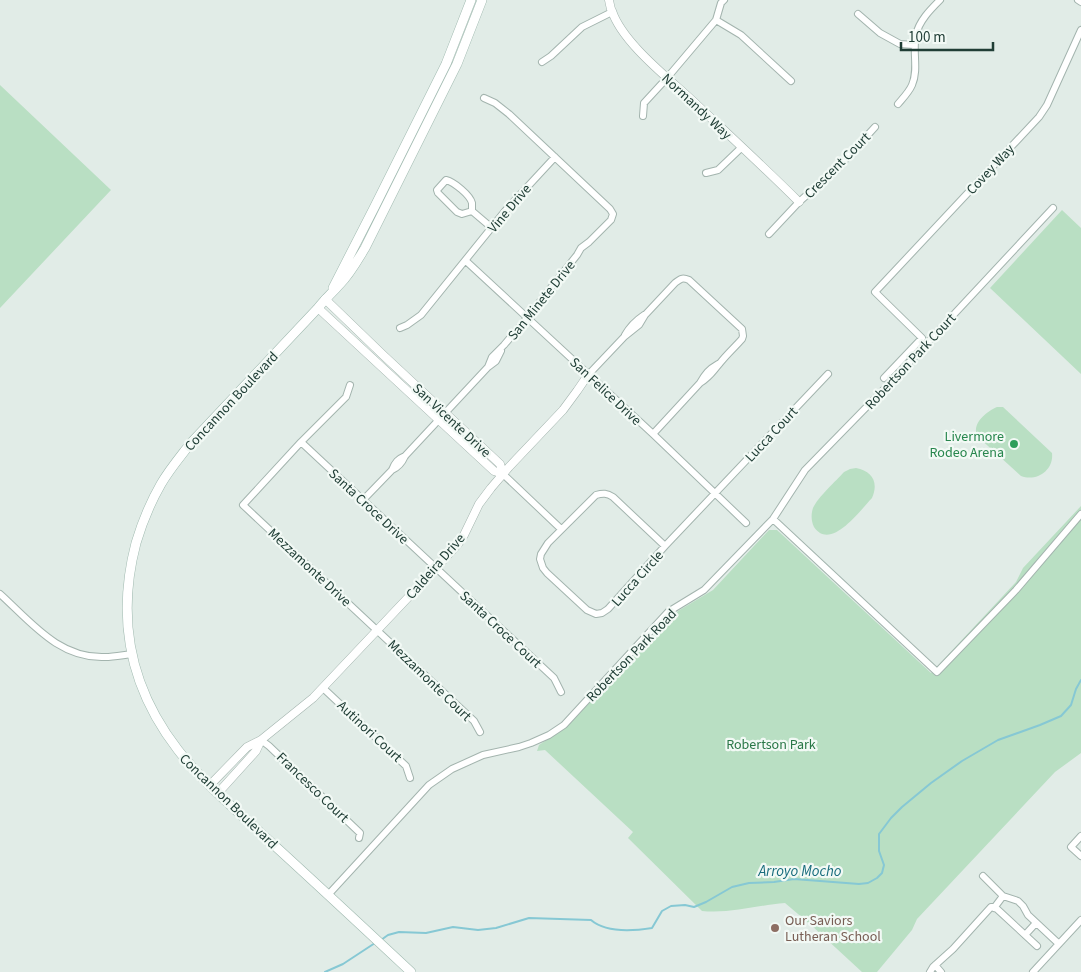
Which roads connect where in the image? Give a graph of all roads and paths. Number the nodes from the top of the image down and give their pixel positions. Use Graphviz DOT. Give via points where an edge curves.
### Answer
graph roads {
  1 [pos="471,0"];
  2 [pos="482,0"];
  3 [pos="609,0"];
  4 [pos="724,0"];
  5 [pos="940,0"];
  6 [pos="1078,0"];
  7 [pos="1081,2"];
  8 [pos="612,12"];
  9 [pos="858,14"];
  10 [pos="716,20"];
  11 [pos="1081,30"];
  12 [pos="914,45"];
  13 [pos="542,62"];
  14 [pos="667,78"];
  15 [pos="791,81"];
  16 [pos="484,98"];
  17 [pos="898,104"];
  18 [pos="643,116"];
  19 [pos="875,128"];
  20 [pos="742,148"];
  21 [pos="555,157"];
  22 [pos="706,173"];
  23 [pos="799,202"];
  24 [pos="1053,208"];
  25 [pos="472,211"];
  26 [pos="492,228"];
  27 [pos="770,234"];
  28 [pos="466,261"];
  29 [pos="327,297"];
  30 [pos="318,308"];
  31 [pos="527,318"];
  32 [pos="400,328"];
  33 [pos="588,374"];
  34 [pos="828,374"];
  35 [pos="884,378"];
  36 [pos="350,385"];
  37 [pos="445,413"];
  38 [pos="438,420"];
  39 [pos="653,434"];
  40 [pos="301,442"];
  41 [pos="503,474"];
  42 [pos="714,494"];
  43 [pos="363,500"];
  44 [pos="1081,514"];
  45 [pos="773,519"];
  46 [pos="746,523"];
  47 [pos="561,529"];
  48 [pos="666,546"];
  49 [pos="436,568"];
  50 [pos="0,594"];
  51 [pos="378,629"];
  52 [pos="132,654"];
  53 [pos="324,688"];
  54 [pos="561,692"];
  55 [pos="480,732"];
  56 [pos="261,740"];
  57 [pos="410,778"];
  58 [pos="210,785"];
  59 [pos="218,793"];
  60 [pos="1081,836"];
  61 [pos="359,838"];
  62 [pos="1081,856"];
  63 [pos="983,876"];
  64 [pos="328,895"];
  65 [pos="1003,896"];
  66 [pos="994,908"];
  67 [pos="1081,920"];
  68 [pos="1036,923"];
  69 [pos="1025,935"];
  70 [pos="1059,944"];
  71 [pos="1037,946"];
  72 [pos="935,965"];
  73 [pos="411,972"];
  74 [pos="930,972"];
  75 [pos="941,972"];
  76 [pos="1033,972"];
  1 -- 29 [label="main road, Concannon Boulevard" via="446,64"];
  2 -- 29 [label="main road, Concannon Boulevard" via="456,64 365,248 341,284"];
  3 -- 8 [label="street, Normandy Way"];
  4 -- 10 [label="street"];
  5 -- 12 [label="street" via="921,22"];
  6 -- 7 [label="street"];
  8 -- 13 [label="street" via="582,27"];
  8 -- 14 [label="street, Normandy Way" via="631,42"];
  9 -- 12 [label="street" via="880,33 900,44"];
  10 -- 14 [label="street"];
  10 -- 15 [label="street" via="741,35"];
  11 -- 35 [label="street, Covey Way" via="1039,117 875,292 922,338"];
  12 -- 17 [label="street" via="914,79"];
  14 -- 18 [label="street" via="644,103"];
  14 -- 20 [label="street, Normandy Way"];
  16 -- 21 [label="street" via="505,110"];
  19 -- 23 [label="street, Crescent Court" via="833,173"];
  20 -- 22 [label="street" via="718,170"];
  20 -- 23 [label="street, Normandy Way"];
  21 -- 26 [label="street, Vine Drive"];
  21 -- 31 [label="street, San Minete Drive" via="613,214"];
  23 -- 27 [label="street, Crescent Court"];
  24 -- 45 [label="street, Robertson Park Court" via="805,470"];
  25 -- 25 [label="street" via="472,201 450,181 446,180 437,190 457,212"];
  25 -- 26 [label="street"];
  26 -- 28 [label="street, Vine Drive"];
  28 -- 31 [label="street, San Felice Drive"];
  28 -- 32 [label="street, Vine Drive" via="421,315"];
  29 -- 30 [label="main road, Concannon Boulevard"];
  29 -- 37 [label="street, San Vicente Drive"];
  30 -- 38 [label="street, San Vicente Drive"];
  30 -- 52 [label="main road, Concannon Boulevard" via="190,444 161,484 140,530 127,589 128,637"];
  31 -- 33 [label="street, San Felice Drive"];
  31 -- 37 [label="street, San Minete Drive"];
  33 -- 39 [label="street, San Felice Drive"];
  33 -- 39 [label="street" via="624,337 635,320 645,315 679,279 689,280 742,329 743,336 715,371"];
  33 -- 41 [label="street, Caldeira Drive" via="562,410"];
  34 -- 42 [label="street, Lucca Court"];
  36 -- 40 [label="street" via="346,397"];
  37 -- 38 [label="street, San Minete Drive"];
  37 -- 41 [label="street, San Vicente Drive" via="500,464"];
  38 -- 41 [label="street, San Vicente Drive" via="494,471"];
  38 -- 43 [label="street, San Minete Drive" via="398,467"];
  39 -- 42 [label="street, San Felice Drive"];
  40 -- 43 [label="street, Santa Croce Drive"];
  40 -- 51 [label="street, Mezzamonte Drive" via="243,505"];
  41 -- 47 [label="street"];
  41 -- 49 [label="street, Caldeira Drive" via="479,504 458,544"];
  42 -- 46 [label="street, San Felice Drive"];
  42 -- 48 [label="street, Lucca Circle"];
  43 -- 49 [label="street, Santa Croce Drive"];
  44 -- 45 [label="street" via="1016,590 937,672"];
  45 -- 64 [label="street, Robertson Park Road" via="704,590 668,612 564,726 531,743 483,755 452,769 430,785"];
  47 -- 48 [label="street, Lucca Circle" via="601,493 612,497"];
  47 -- 48 [label="street, Lucca Circle" via="544,548 541,564 576,600 596,614 608,609"];
  49 -- 51 [label="street, Caldeira Drive"];
  49 -- 54 [label="street, Santa Croce Court" via="554,678"];
  50 -- 52 [label="street" via="46,636 68,650 104,657"];
  51 -- 53 [label="street, Caldeira Drive"];
  51 -- 55 [label="street, Mezzamonte Court" via="474,721"];
  52 -- 58 [label="main road, Concannon Boulevard" via="146,697 169,738"];
  53 -- 56 [label="street, Caldeira Drive"];
  53 -- 57 [label="street, Autinori Court" via="406,766"];
  56 -- 58 [label="street, Caldeira Drive" via="247,747"];
  56 -- 59 [label="street, Caldeira Drive" via="256,751"];
  56 -- 61 [label="street, Francesco Court" via="360,832"];
  58 -- 59 [label="main road, Concannon Boulevard"];
  59 -- 64 [label="main road, Concannon Boulevard"];
  60 -- 62 [label="street" via="1071,847"];
  63 -- 65 [label="street"];
  64 -- 73 [label="main road, Concannon Boulevard"];
  65 -- 66 [label="street"];
  65 -- 68 [label="street" via="1023,906"];
  66 -- 69 [label="street"];
  66 -- 72 [label="street" via="990,907 966,936"];
  67 -- 70 [label="street"];
  68 -- 69 [label="street"];
  68 -- 70 [label="street"];
  69 -- 71 [label="street"];
  70 -- 76 [label="street"];
  72 -- 74 [label="street"];
  72 -- 75 [label="street"];
}
